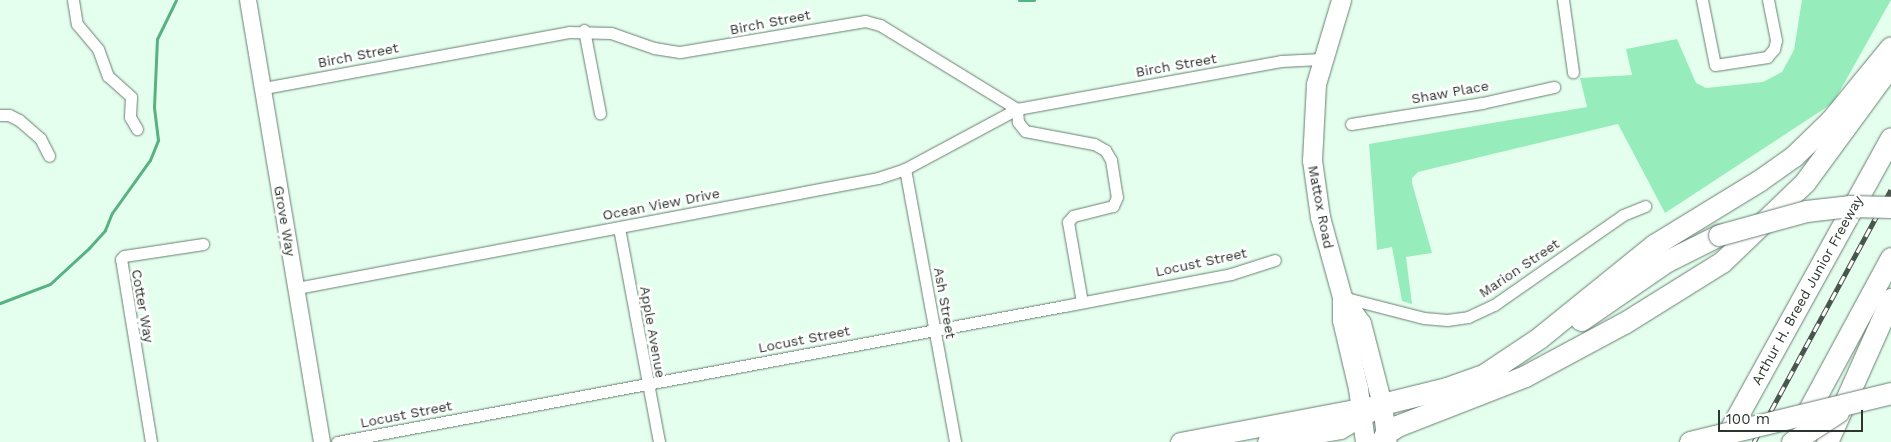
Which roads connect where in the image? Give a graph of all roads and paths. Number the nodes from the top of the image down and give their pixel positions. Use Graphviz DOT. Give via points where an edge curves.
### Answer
graph roads {
  1 [pos="73,0"];
  2 [pos="248,0"];
  3 [pos="1341,0"];
  4 [pos="1562,0"];
  5 [pos="1702,0"];
  6 [pos="1768,0"];
  7 [pos="584,30"];
  8 [pos="1891,47"];
  9 [pos="1321,59"];
  10 [pos="1891,65"];
  11 [pos="1573,72"];
  12 [pos="1554,87"];
  13 [pos="264,88"];
  14 [pos="1017,109"];
  15 [pos="600,113"];
  16 [pos="0,115"];
  17 [pos="1351,124"];
  18 [pos="137,129"];
  19 [pos="1891,138"];
  20 [pos="49,156"];
  21 [pos="905,169"];
  22 [pos="1645,206"];
  23 [pos="1891,207"];
  24 [pos="619,228"];
  25 [pos="204,244"];
  26 [pos="1891,258"];
  27 [pos="1275,260"];
  28 [pos="1641,279"];
  29 [pos="297,288"];
  30 [pos="1342,297"];
  31 [pos="1891,299"];
  32 [pos="1082,302"];
  33 [pos="934,328"];
  34 [pos="1485,374"];
  35 [pos="1891,383"];
  36 [pos="648,384"];
  37 [pos="1891,393"];
  38 [pos="1476,395"];
  39 [pos="1382,404"];
  40 [pos="1741,409"];
  41 [pos="1362,413"];
  42 [pos="1384,439"];
  43 [pos="151,442"];
  44 [pos="322,442"];
  45 [pos="338,442"];
  46 [pos="659,442"];
  47 [pos="955,442"];
  48 [pos="1180,442"];
  49 [pos="1267,442"];
  50 [pos="1365,442"];
  51 [pos="1690,442"];
  52 [pos="1711,442"];
  53 [pos="1723,442"];
  54 [pos="1792,442"];
  55 [pos="1827,442"];
  1 -- 18 [label="street" via="77,24 102,56 108,76 131,97 130,117"];
  2 -- 13 [label="main road, Grove Way"];
  3 -- 9 [label="main road, Mattox Road"];
  4 -- 11 [label="street"];
  5 -- 6 [label="street" via="1715,65 1767,57 1774,49 1776,40"];
  7 -- 13 [label="street, Birch Street"];
  7 -- 14 [label="street, Birch Street" via="611,33 654,48 680,52 857,21 872,22"];
  7 -- 15 [label="street"];
  8 -- 34 [label="highway" via="1831,120 1794,156 1659,242 1535,342"];
  9 -- 14 [label="street, Birch Street" via="1281,61"];
  9 -- 30 [label="main road, Mattox Road" via="1312,109 1313,172 1322,227"];
  10 -- 38 [label="highway" via="1805,182 1722,262 1624,323 1516,381"];
  12 -- 17 [label="street, Shaw Place" via="1482,103"];
  13 -- 29 [label="main road, Grove Way"];
  14 -- 21 [label="street, Ocean View Drive"];
  14 -- 32 [label="street" via="1018,122 1025,131 1094,144 1111,160 1117,197 1114,206 1073,216 1068,222"];
  16 -- 20 [label="street" via="19,120 40,138"];
  19 -- 40 [label="highway, Arthur H. Breed Junior Freeway"];
  21 -- 24 [label="street, Ocean View Drive" via="878,178"];
  21 -- 33 [label="street, Ash Street"];
  22 -- 30 [label="street, Marion Street" via="1623,215 1494,305 1468,317 1447,320 1424,318"];
  23 -- 28 [label="highway, bridge" via="1806,211 1766,219 1719,235 1677,255"];
  24 -- 29 [label="street, Ocean View Drive"];
  24 -- 36 [label="street, Apple Avenue"];
  25 -- 43 [label="street, Cotter Way" via="121,259"];
  26 -- 54 [label="highway"];
  27 -- 32 [label="street, Locust Street" via="1231,274"];
  28 -- 34 [label="highway" via="1537,350"];
  28 -- 38 [label="highway" via="1626,298 1576,334"];
  29 -- 44 [label="main road, Grove Way"];
  30 -- 39 [label="main road" via="1360,324"];
  30 -- 41 [label="main road" via="1342,320"];
  31 -- 55 [label="highway"];
  32 -- 33 [label="street, Locust Street"];
  33 -- 36 [label="street, Locust Street"];
  33 -- 47 [label="street, Ash Street"];
  34 -- 39 [label="highway" via="1428,394"];
  35 -- 54 [label="highway, bridge"];
  36 -- 45 [label="street, Locust Street"];
  36 -- 46 [label="street, Apple Avenue"];
  37 -- 51 [label="highway, bridge"];
  38 -- 42 [label="highway"];
  39 -- 41 [label="main road"];
  39 -- 42 [label="main road"];
  40 -- 52 [label="highway"];
  40 -- 53 [label="highway, Arthur H. Breed Junior Freeway"];
  41 -- 48 [label="main road"];
  41 -- 49 [label="main road" via="1335,431"];
  41 -- 50 [label="main road"];
}
